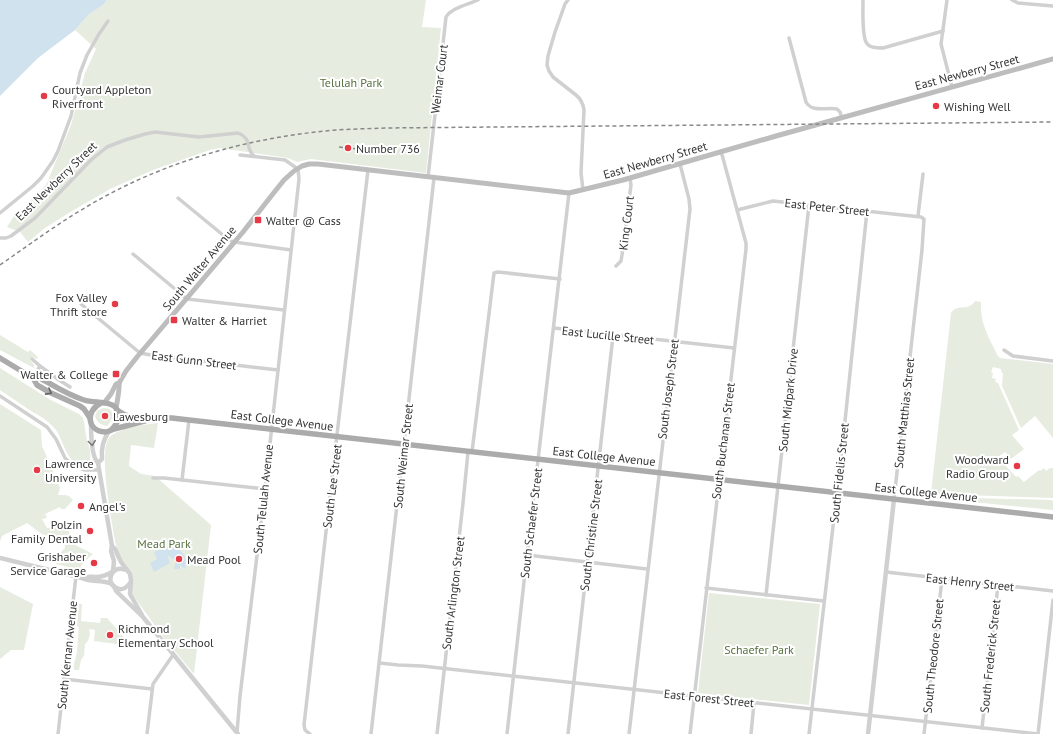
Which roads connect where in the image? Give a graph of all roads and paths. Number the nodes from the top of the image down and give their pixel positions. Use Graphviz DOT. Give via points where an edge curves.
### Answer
graph roads {
  1 [pos="478,0"];
  2 [pos="568,0"];
  3 [pos="863,0"];
  4 [pos="947,0"];
  5 [pos="1012,0"];
  6 [pos="1053,6"];
  7 [pos="108,21"];
  8 [pos="943,31"];
  9 [pos="789,38"];
  10 [pos="1053,59"];
  11 [pos="952,87"];
  12 [pos="842,118"];
  13 [pos="721,152"];
  14 [pos="240,155"];
  15 [pos="255,157"];
  16 [pos="680,164"];
  17 [pos="298,168"];
  18 [pos="368,170"];
  19 [pos="923,174"];
  20 [pos="428,177"];
  21 [pos="434,178"];
  22 [pos="630,178"];
  23 [pos="583,190"];
  24 [pos="569,193"];
  25 [pos="178,198"];
  26 [pos="809,205"];
  27 [pos="737,210"];
  28 [pos="868,211"];
  29 [pos="0,213"];
  30 [pos="918,216"];
  31 [pos="0,238"];
  32 [pos="234,242"];
  33 [pos="291,250"];
  34 [pos="133,254"];
  35 [pos="616,266"];
  36 [pos="560,279"];
  37 [pos="187,299"];
  38 [pos="81,304"];
  39 [pos="284,310"];
  40 [pos="554,328"];
  41 [pos="614,336"];
  42 [pos="674,342"];
  43 [pos="734,348"];
  44 [pos="1004,350"];
  45 [pos="140,353"];
  46 [pos="0,358"];
  47 [pos="32,359"];
  48 [pos="1053,361"];
  49 [pos="40,366"];
  50 [pos="278,370"];
  51 [pos="33,378"];
  52 [pos="119,383"];
  53 [pos="70,386"];
  54 [pos="0,396"];
  55 [pos="103,403"];
  56 [pos="116,409"];
  57 [pos="153,418"];
  58 [pos="91,420"];
  59 [pos="189,420"];
  60 [pos="271,430"];
  61 [pos="110,431"];
  62 [pos="337,437"];
  63 [pos="404,445"];
  64 [pos="470,452"];
  65 [pos="538,460"];
  66 [pos="98,462"];
  67 [pos="598,467"];
  68 [pos="99,470"];
  69 [pos="658,473"];
  70 [pos="153,478"];
  71 [pos="182,480"];
  72 [pos="718,480"];
  73 [pos="778,486"];
  74 [pos="265,489"];
  75 [pos="837,493"];
  76 [pos="894,499"];
  77 [pos="1053,517"];
  78 [pos="112,546"];
  79 [pos="527,556"];
  80 [pos="0,558"];
  81 [pos="587,563"];
  82 [pos="647,569"];
  83 [pos="128,571"];
  84 [pos="113,572"];
  85 [pos="886,572"];
  86 [pos="76,576"];
  87 [pos="82,578"];
  88 [pos="942,579"];
  89 [pos="130,583"];
  90 [pos="113,585"];
  91 [pos="998,585"];
  92 [pos="706,588"];
  93 [pos="1053,591"];
  94 [pos="766,595"];
  95 [pos="1053,600"];
  96 [pos="824,601"];
  97 [pos="142,617"];
  98 [pos="173,655"];
  99 [pos="380,663"];
  100 [pos="444,669"];
  101 [pos="514,677"];
  102 [pos="64,679"];
  103 [pos="574,683"];
  104 [pos="152,689"];
  105 [pos="634,690"];
  106 [pos="694,696"];
  107 [pos="754,703"];
  108 [pos="811,709"];
  109 [pos="870,716"];
  110 [pos="926,722"];
  111 [pos="982,728"];
  112 [pos="237,733"];
  113 [pos="58,734"];
  114 [pos="147,734"];
  115 [pos="310,734"];
  116 [pos="372,734"];
  117 [pos="437,734"];
  118 [pos="507,734"];
  119 [pos="568,734"];
  120 [pos="629,734"];
  121 [pos="690,734"];
  122 [pos="751,734"];
  123 [pos="809,734"];
  124 [pos="868,734"];
  125 [pos="924,734"];
  126 [pos="1038,734"];
  1 -- 20 [label="street, Weimar Court" via="452,11 446,18"];
  2 -- 23 [label="street" via="555,32 548,65 553,77 576,95 583,105"];
  3 -- 8 [label="street" via="864,36 872,47 883,48"];
  4 -- 8 [label="street"];
  5 -- 6 [label="street" via="1018,3"];
  7 -- 29 [label="street" via="87,55 80,73 71,116 53,161 33,186"];
  8 -- 11 [label="street" via="941,44"];
  9 -- 12 [label="street" via="808,106 816,109 837,109"];
  10 -- 11 [label="main road, East Newberry Street"];
  11 -- 12 [label="main road, East Newberry Street"];
  12 -- 13 [label="main road, East Newberry Street"];
  13 -- 16 [label="main road, East Newberry Street"];
  13 -- 27 [label="street, South Buchanan Street"];
  14 -- 15 [label="street"];
  15 -- 17 [label="street" via="284,160"];
  15 -- 31 [label="street, East Newberry Street" via="250,152 248,141 238,133 199,137 155,132 125,140 107,147 91,160 35,218 16,233"];
  16 -- 22 [label="main road, East Newberry Street"];
  16 -- 42 [label="street, South Joseph Street" via="690,209"];
  17 -- 18 [label="main road, East Newberry Street" via="318,164"];
  17 -- 32 [label="main road, South Walter Avenue" via="276,190"];
  17 -- 33 [label="street, South Telulah Avenue"];
  18 -- 20 [label="main road, East Newberry Street"];
  18 -- 62 [label="street, South Lee Street"];
  19 -- 30 [label="street"];
  20 -- 21 [label="main road, East Newberry Street"];
  21 -- 24 [label="main road, East Newberry Street"];
  21 -- 63 [label="street, South Weimar Street"];
  22 -- 23 [label="main road, East Newberry Street"];
  22 -- 35 [label="street, King Court" via="621,261"];
  23 -- 24 [label="main road, East Newberry Street"];
  24 -- 36 [label="street, South Schaefer Street"];
  25 -- 32 [label="street"];
  26 -- 27 [label="street, East Peter Street" via="773,201"];
  26 -- 28 [label="street, East Peter Street"];
  26 -- 73 [label="street, South Midpark Drive"];
  27 -- 43 [label="street, South Buchanan Street" via="746,249"];
  28 -- 30 [label="street, East Peter Street"];
  28 -- 75 [label="street, South Fidelis Street"];
  30 -- 76 [label="street, South Matthias Street" via="924,219 922,250"];
  32 -- 33 [label="street"];
  32 -- 37 [label="main road, South Walter Avenue"];
  33 -- 39 [label="street, South Telulah Avenue"];
  34 -- 37 [label="street"];
  36 -- 40 [label="street, South Schaefer Street"];
  36 -- 64 [label="street, South Arlington Street" via="494,273"];
  37 -- 39 [label="street"];
  37 -- 45 [label="main road, South Walter Avenue"];
  38 -- 45 [label="street, East Gunn Street"];
  39 -- 50 [label="street, South Telulah Avenue"];
  40 -- 41 [label="street, East Lucille Street"];
  40 -- 65 [label="street, South Schaefer Street"];
  41 -- 42 [label="street, East Lucille Street"];
  41 -- 67 [label="street, South Christine Street"];
  42 -- 43 [label="street, East Lucille Street"];
  42 -- 69 [label="street, South Joseph Street"];
  43 -- 72 [label="street, South Buchanan Street"];
  44 -- 48 [label="street" via="1013,356"];
  45 -- 50 [label="street, East Gunn Street"];
  45 -- 52 [label="main road, South Walter Avenue"];
  46 -- 51 [label="main road"];
  47 -- 49 [label="street"];
  49 -- 51 [label="street"];
  49 -- 53 [label="street"];
  50 -- 60 [label="street, South Telulah Avenue"];
  51 -- 55 [label="main road" via="40,378 78,398"];
  51 -- 58 [label="main road, one-way" via="37,385 80,406"];
  52 -- 55 [label="main road, South Walter Avenue"];
  52 -- 56 [label="main road, South Walter Avenue"];
  54 -- 68 [label="street" via="47,427 65,458 73,466 85,470"];
  55 -- 56 [label="main road" via="110,404"];
  55 -- 58 [label="main road" via="95,407"];
  56 -- 57 [label="main road, East College Avenue" via="128,416"];
  56 -- 61 [label="main road" via="118,422"];
  57 -- 59 [label="main road, East College Avenue"];
  57 -- 61 [label="main road, East College Avenue"];
  58 -- 61 [label="main road" via="98,430"];
  58 -- 66 [label="street, one-way" via="91,437 95,459"];
  59 -- 60 [label="main road, East College Avenue"];
  59 -- 71 [label="street"];
  60 -- 62 [label="main road, East College Avenue"];
  60 -- 74 [label="street, South Telulah Avenue"];
  61 -- 66 [label="street" via="103,441 102,459"];
  62 -- 63 [label="main road, East College Avenue"];
  62 -- 115 [label="street, South Lee Street" via="304,725"];
  63 -- 64 [label="main road, East College Avenue"];
  63 -- 99 [label="street, South Weimar Street"];
  64 -- 65 [label="main road, East College Avenue"];
  64 -- 100 [label="street, South Arlington Street"];
  65 -- 67 [label="main road, East College Avenue"];
  65 -- 79 [label="street, South Schaefer Street"];
  66 -- 68 [label="street"];
  67 -- 69 [label="main road, East College Avenue"];
  67 -- 81 [label="street, South Christine Street"];
  68 -- 78 [label="street"];
  69 -- 72 [label="main road, East College Avenue"];
  69 -- 82 [label="street, South Joseph Street"];
  70 -- 71 [label="street"];
  71 -- 74 [label="street"];
  72 -- 73 [label="main road, East College Avenue"];
  72 -- 92 [label="street, South Buchanan Street"];
  73 -- 75 [label="main road, East College Avenue"];
  73 -- 94 [label="street, South Midpark Drive"];
  74 -- 112 [label="street, South Telulah Avenue"];
  75 -- 76 [label="main road, East College Avenue"];
  75 -- 96 [label="street, South Fidelis Street"];
  76 -- 77 [label="main road, East College Avenue"];
  76 -- 85 [label="street, South Matthias Street"];
  78 -- 83 [label="street"];
  78 -- 84 [label="street"];
  79 -- 81 [label="street"];
  79 -- 101 [label="street, South Schaefer Street"];
  80 -- 86 [label="street"];
  81 -- 82 [label="street"];
  81 -- 103 [label="street, South Christine Street"];
  82 -- 105 [label="street, South Joseph Street"];
  83 -- 84 [label="street" via="119,568"];
  83 -- 89 [label="street"];
  84 -- 87 [label="street" via="101,577"];
  84 -- 90 [label="street" via="110,578"];
  85 -- 88 [label="street, East Henry Street"];
  85 -- 109 [label="street, South Matthias Street"];
  86 -- 87 [label="street"];
  86 -- 102 [label="street, South Kernan Avenue"];
  87 -- 90 [label="street" via="105,581"];
  88 -- 91 [label="street, East Henry Street"];
  88 -- 110 [label="street, South Theodore Street"];
  89 -- 90 [label="street" via="123,589"];
  89 -- 97 [label="street" via="130,595"];
  90 -- 97 [label="street"];
  91 -- 93 [label="street, East Henry Street"];
  91 -- 111 [label="street, South Frederick Street"];
  92 -- 94 [label="street"];
  92 -- 106 [label="street, South Buchanan Street"];
  94 -- 96 [label="street"];
  95 -- 126 [label="street"];
  96 -- 108 [label="street, South Fidelis Street"];
  97 -- 98 [label="street"];
  98 -- 104 [label="street" via="154,681"];
  98 -- 112 [label="street"];
  99 -- 100 [label="street, East Forest Street"];
  99 -- 116 [label="street, South Weimar Street"];
  100 -- 101 [label="street, East Forest Street"];
  100 -- 117 [label="street, South Arlington Street"];
  101 -- 103 [label="street, East Forest Street"];
  101 -- 118 [label="street, South Schaefer Street"];
  102 -- 104 [label="street"];
  102 -- 113 [label="street, South Kernan Avenue"];
  103 -- 105 [label="street, East Forest Street"];
  103 -- 119 [label="street, South Christine Street"];
  104 -- 114 [label="street"];
  105 -- 106 [label="street, East Forest Street"];
  105 -- 120 [label="street, South Joseph Street"];
  106 -- 107 [label="street, East Forest Street"];
  106 -- 121 [label="street, South Buchanan Street"];
  107 -- 108 [label="street, East Forest Street"];
  107 -- 122 [label="street"];
  108 -- 109 [label="street, East Forest Street"];
  108 -- 123 [label="street, South Fidelis Street"];
  109 -- 110 [label="street, East Forest Street"];
  109 -- 124 [label="street, South Matthias Street"];
  110 -- 111 [label="street, East Forest Street"];
  110 -- 125 [label="street, South Theodore Street"];
  111 -- 126 [label="street, East Forest Street"];
}
